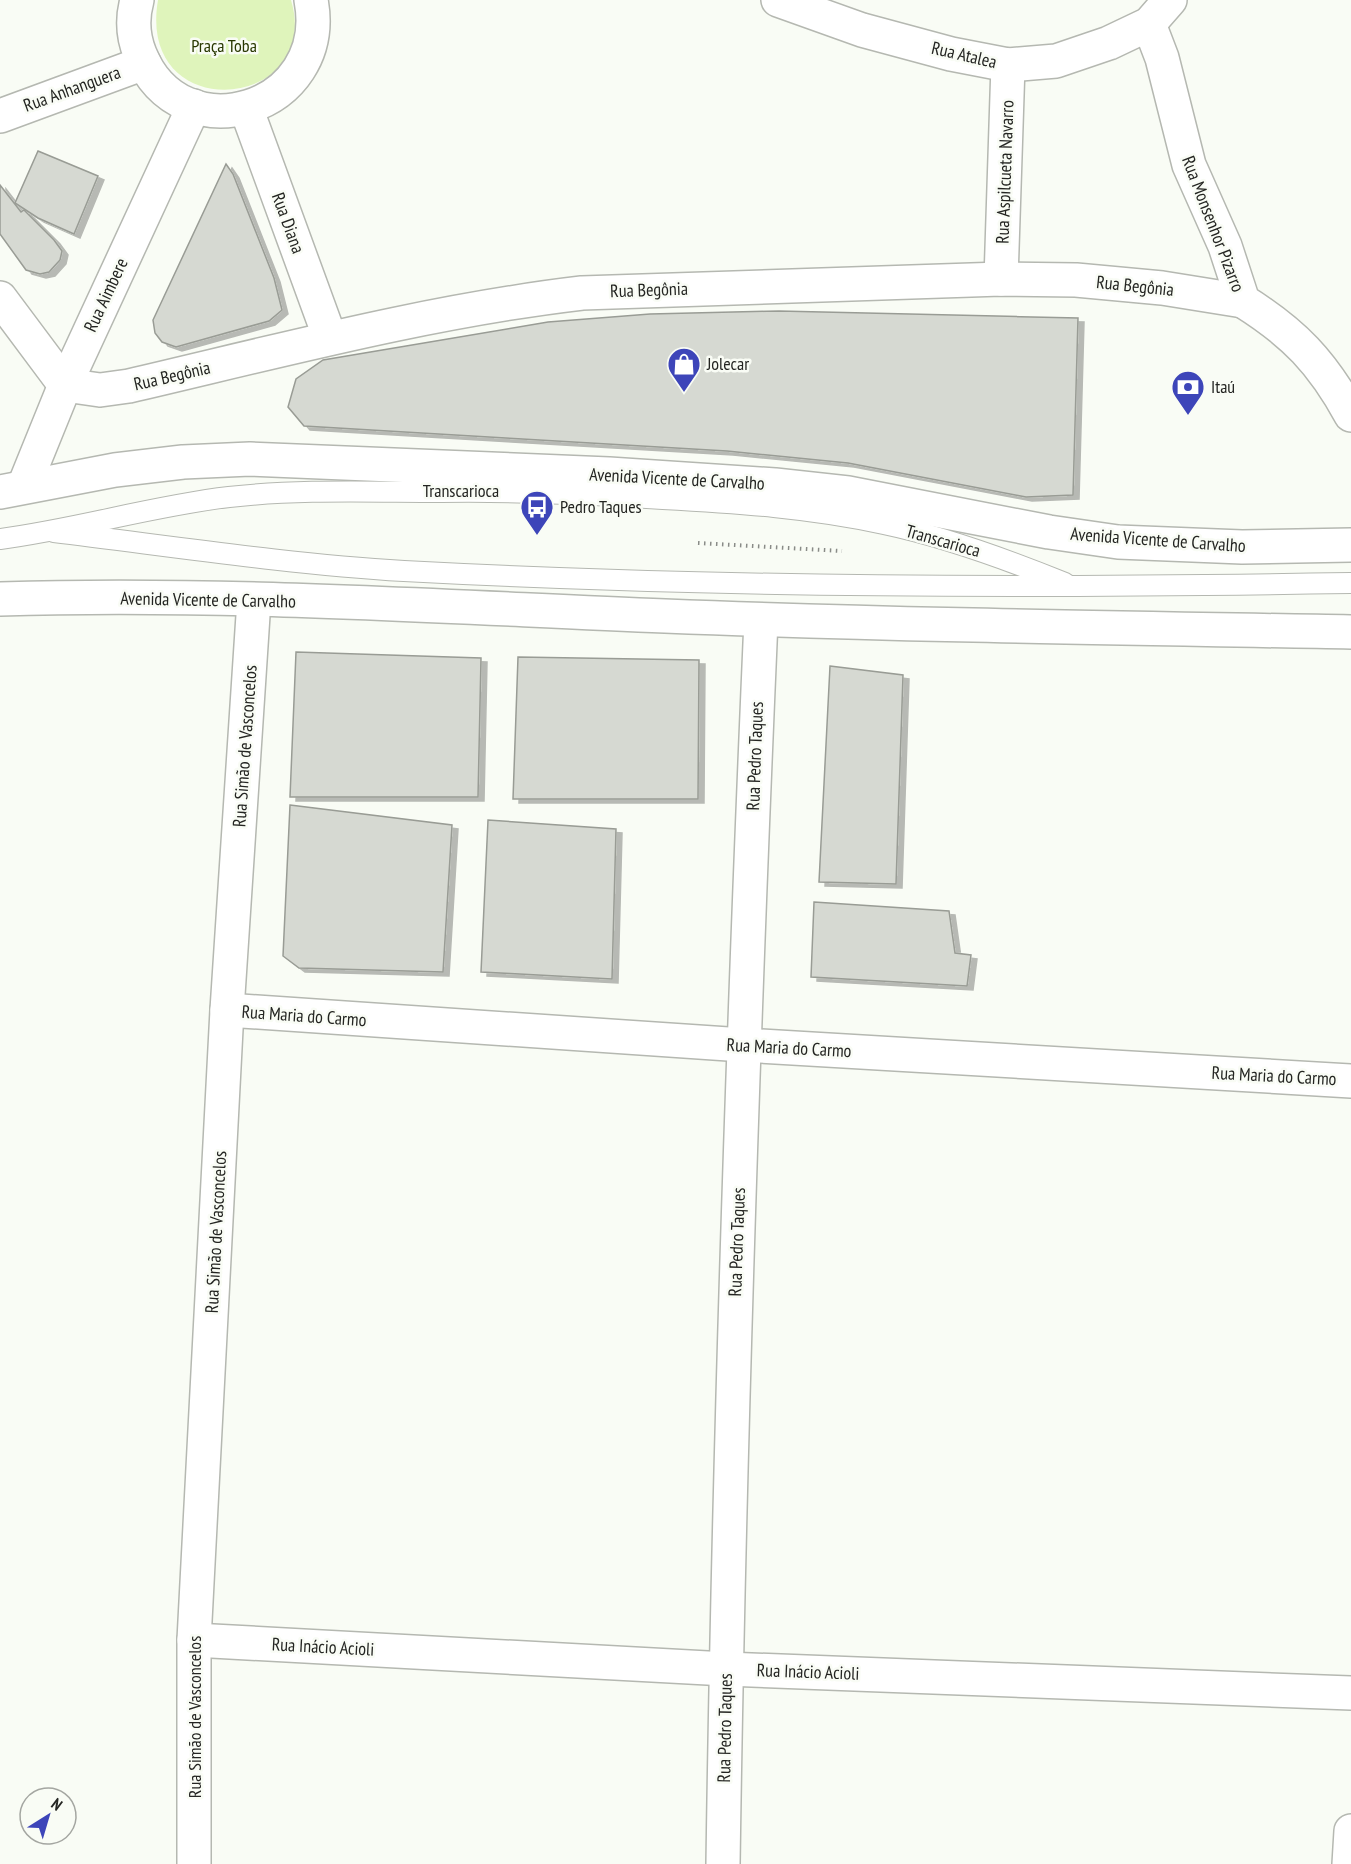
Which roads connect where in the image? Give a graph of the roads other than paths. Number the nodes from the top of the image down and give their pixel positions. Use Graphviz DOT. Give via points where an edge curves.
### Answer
graph roads {
  1 [pos="136,0"];
  2 [pos="311,0"];
  3 [pos="778,0"];
  4 [pos="1160,12"];
  5 [pos="144,63"];
  6 [pos="1008,65"];
  7 [pos="194,106"];
  8 [pos="246,108"];
  9 [pos="0,116"];
  10 [pos="1001,279"];
  11 [pos="0,298"];
  12 [pos="1243,301"];
  13 [pos="330,338"];
  14 [pos="65,385"];
  15 [pos="1351,415"];
  16 [pos="12,489"];
  17 [pos="54,532"];
  18 [pos="0,539"];
  19 [pos="1351,545"];
  20 [pos="1351,583"];
  21 [pos="1076,587"];
  22 [pos="0,599"];
  23 [pos="254,600"];
  24 [pos="761,620"];
  25 [pos="1351,633"];
  26 [pos="227,1010"];
  27 [pos="743,1045"];
  28 [pos="1351,1080"];
  29 [pos="194,1640"];
  30 [pos="726,1669"];
  31 [pos="1351,1693"];
  32 [pos="1351,1831"];
  33 [pos="194,1864"];
  34 [pos="723,1864"];
  35 [pos="1349,1864"];
  1 -- 5 [label="street" via="135,35"];
  2 -- 8 [label="street" via="311,41 301,67 283,89"];
  3 -- 6 [label="street, Rua Atalea" via="862,30"];
  4 -- 6 [label="street, Rua Atalea" via="1109,43 1056,61"];
  4 -- 12 [label="street, Rua Monsenhor Pizarro" via="1162,58 1189,165 1225,246"];
  5 -- 7 [label="street" via="165,89"];
  5 -- 9 [label="street, Rua Anhanguera"];
  6 -- 10 [label="street, Rua Aspilcueta Navarro"];
  7 -- 8 [label="street" via="220,111"];
  7 -- 14 [label="street, Rua Aimbere"];
  8 -- 13 [label="street, Rua Diana"];
  10 -- 12 [label="street, Rua Begônia" via="1076,280"];
  10 -- 13 [label="street, Rua Begônia" via="582,293 513,302"];
  11 -- 14 [label="street"];
  12 -- 15 [label="street, Rua Monsenhor Pizarro" via="1303,345"];
  13 -- 14 [label="street, Rua Begônia" via="129,386 100,390"];
  14 -- 16 [label="street, Rua Aimbere"];
  16 -- 19 [label="street, Avenida Vicente de Carvalho" via="115,470 250,459 609,474 848,493 1118,542 1242,547"];
  17 -- 18 [label="lane, Transcarioca"];
  17 -- 21 [label="lane, Transcarioca" via="403,571 768,584"];
  17 -- 21 [label="lane, Transcarioca" via="231,497 315,492 537,491 810,511 886,524 1011,561"];
  20 -- 21 [label="lane, Transcarioca"];
  22 -- 23 [label="street, Avenida Vicente de Carvalho"];
  23 -- 24 [label="street, Avenida Vicente de Carvalho"];
  23 -- 26 [label="street, Rua Simão de Vasconcelos"];
  24 -- 25 [label="street, Avenida Vicente de Carvalho"];
  24 -- 27 [label="street, Rua Pedro Taques"];
  26 -- 27 [label="street, Rua Maria do Carmo"];
  26 -- 29 [label="street, Rua Simão de Vasconcelos"];
  27 -- 28 [label="street, Rua Maria do Carmo"];
  27 -- 30 [label="street, Rua Pedro Taques"];
  29 -- 30 [label="street, Rua Inácio Acioli"];
  29 -- 33 [label="street, Rua Simão de Vasconcelos"];
  30 -- 31 [label="street, Rua Inácio Acioli"];
  30 -- 34 [label="street, Rua Pedro Taques"];
  32 -- 35 [label="street"];
}
